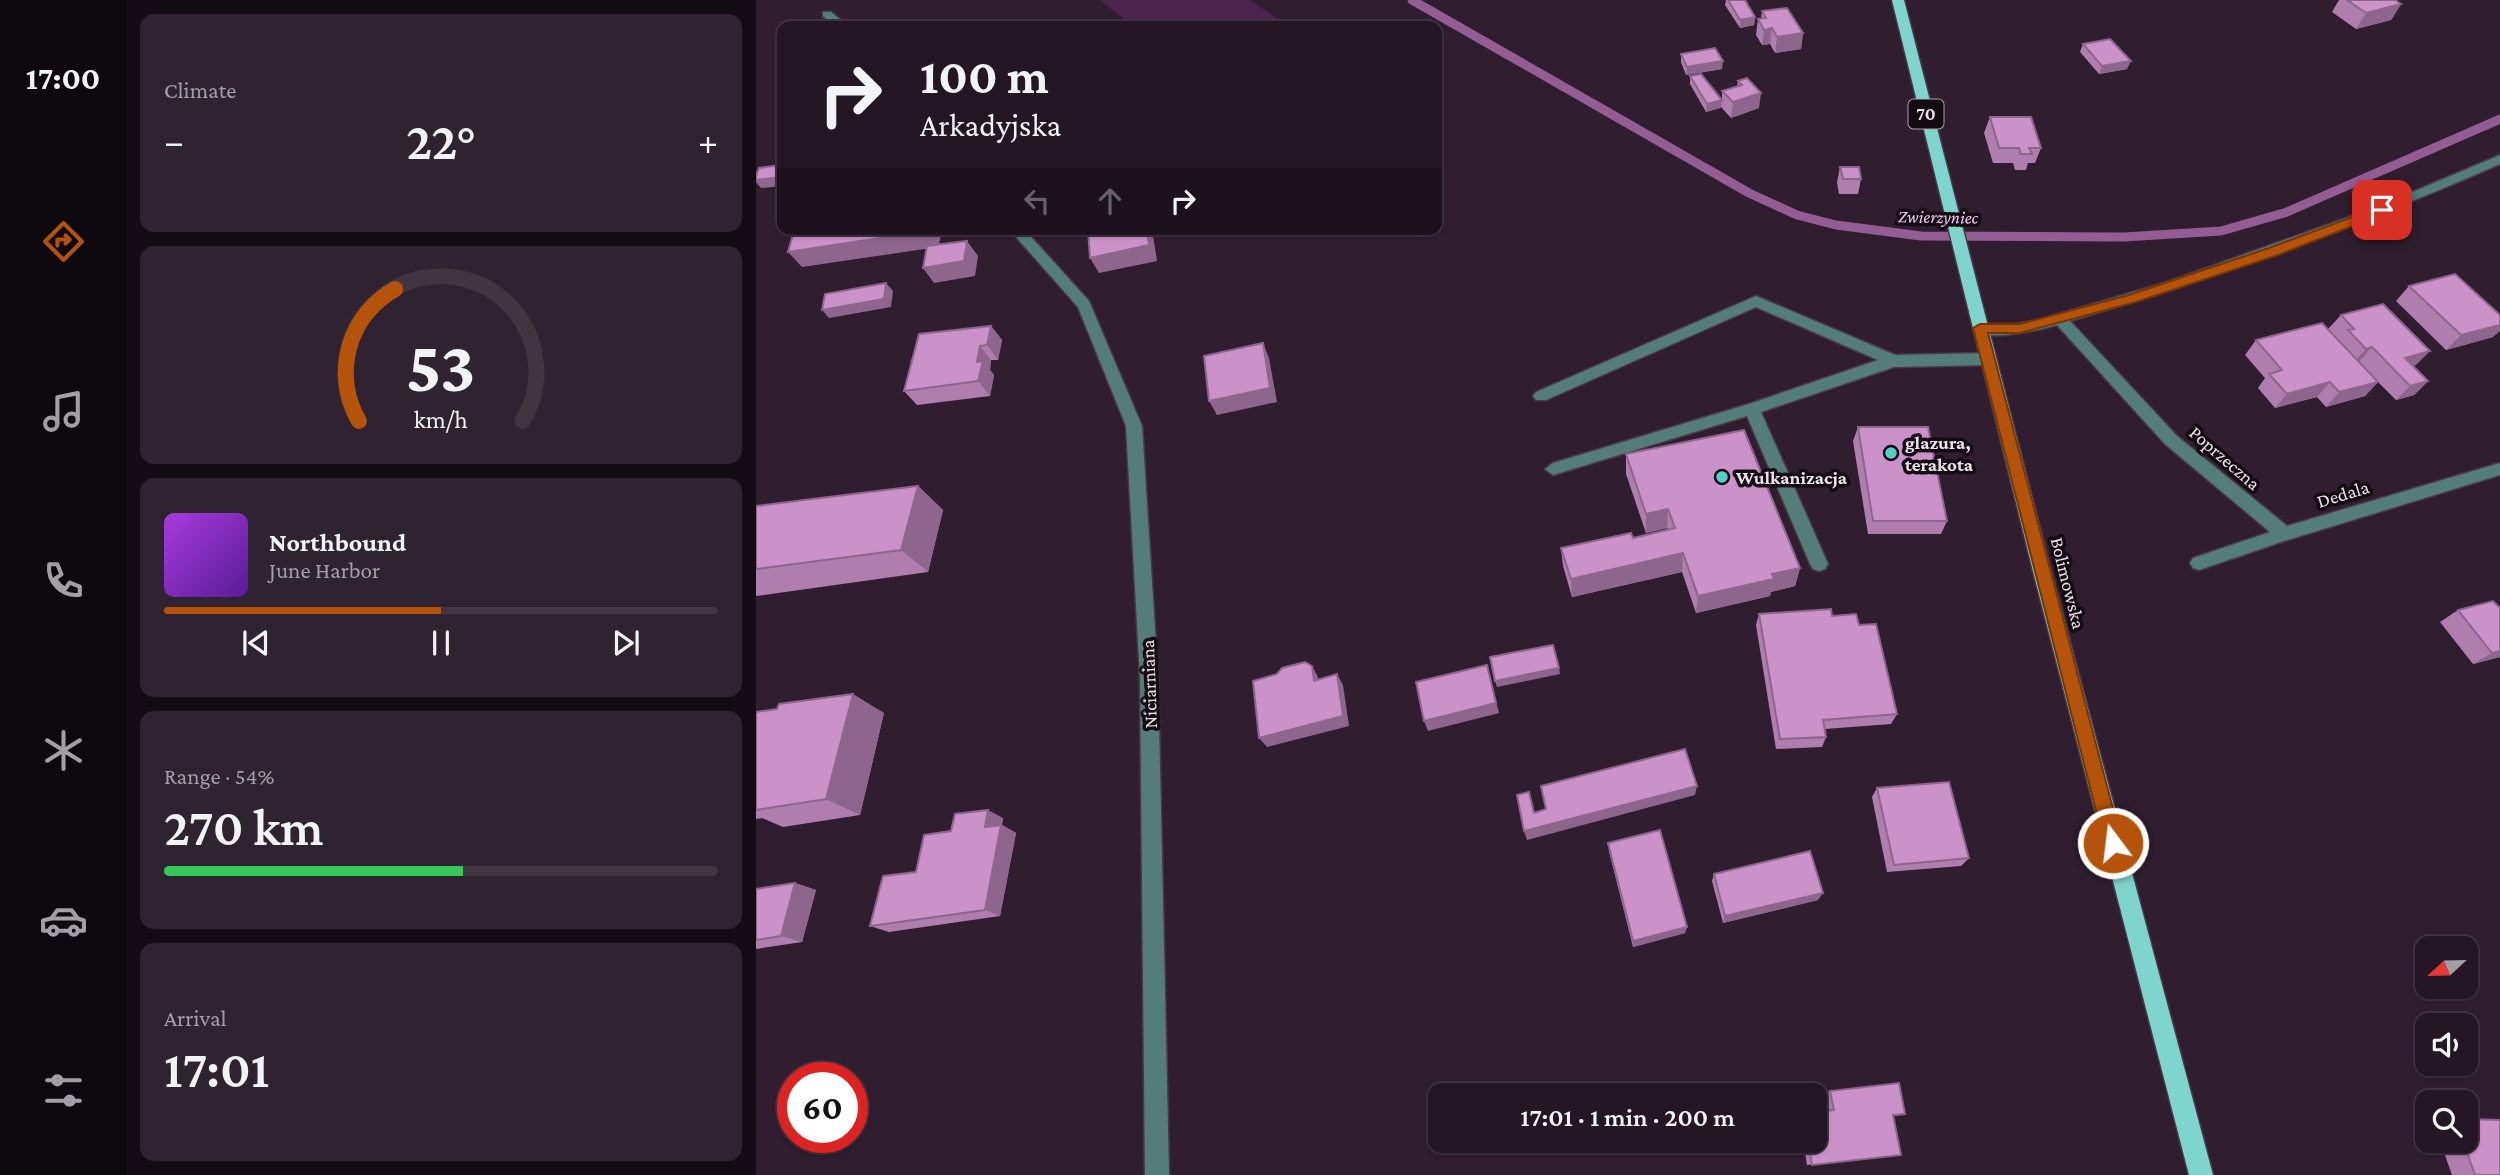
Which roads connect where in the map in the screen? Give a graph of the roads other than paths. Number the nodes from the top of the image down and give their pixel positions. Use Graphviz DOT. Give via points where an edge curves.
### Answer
graph roads {
  1 [pos="1898,0"];
  2 [pos="827,14"];
  3 [pos="836,21"];
  4 [pos="2500,159"];
  5 [pos="1021,235"];
  6 [pos="2060,319"];
  7 [pos="1980,328"];
  8 [pos="1988,359"];
  9 [pos="1893,361"];
  10 [pos="1541,397"];
  11 [pos="1752,409"];
  12 [pos="1553,469"];
  13 [pos="2500,469"];
  14 [pos="2284,534"];
  15 [pos="2199,563"];
  16 [pos="1819,564"];
  17 [pos="1157,1175"];
  18 [pos="2200,1175"];
  1 -- 7 [label="main road, Bolimowska / 70"];
  2 -- 3 [label="street"];
  4 -- 6 [label="street" via="2273,251"];
  5 -- 17 [label="street, Niciarniana" via="1084,305 1135,426 1149,677"];
  6 -- 7 [label="street" via="2016,329"];
  6 -- 14 [label="street, Poprzeczna" via="2204,470"];
  7 -- 8 [label="main road, Bolimowska"];
  8 -- 9 [label="street"];
  8 -- 18 [label="main road, Bolimowska"];
  9 -- 10 [label="street" via="1756,301"];
  9 -- 11 [label="street"];
  11 -- 12 [label="street"];
  11 -- 16 [label="street"];
  13 -- 14 [label="street, Dedala"];
  14 -- 15 [label="street, Dedala"];
}
